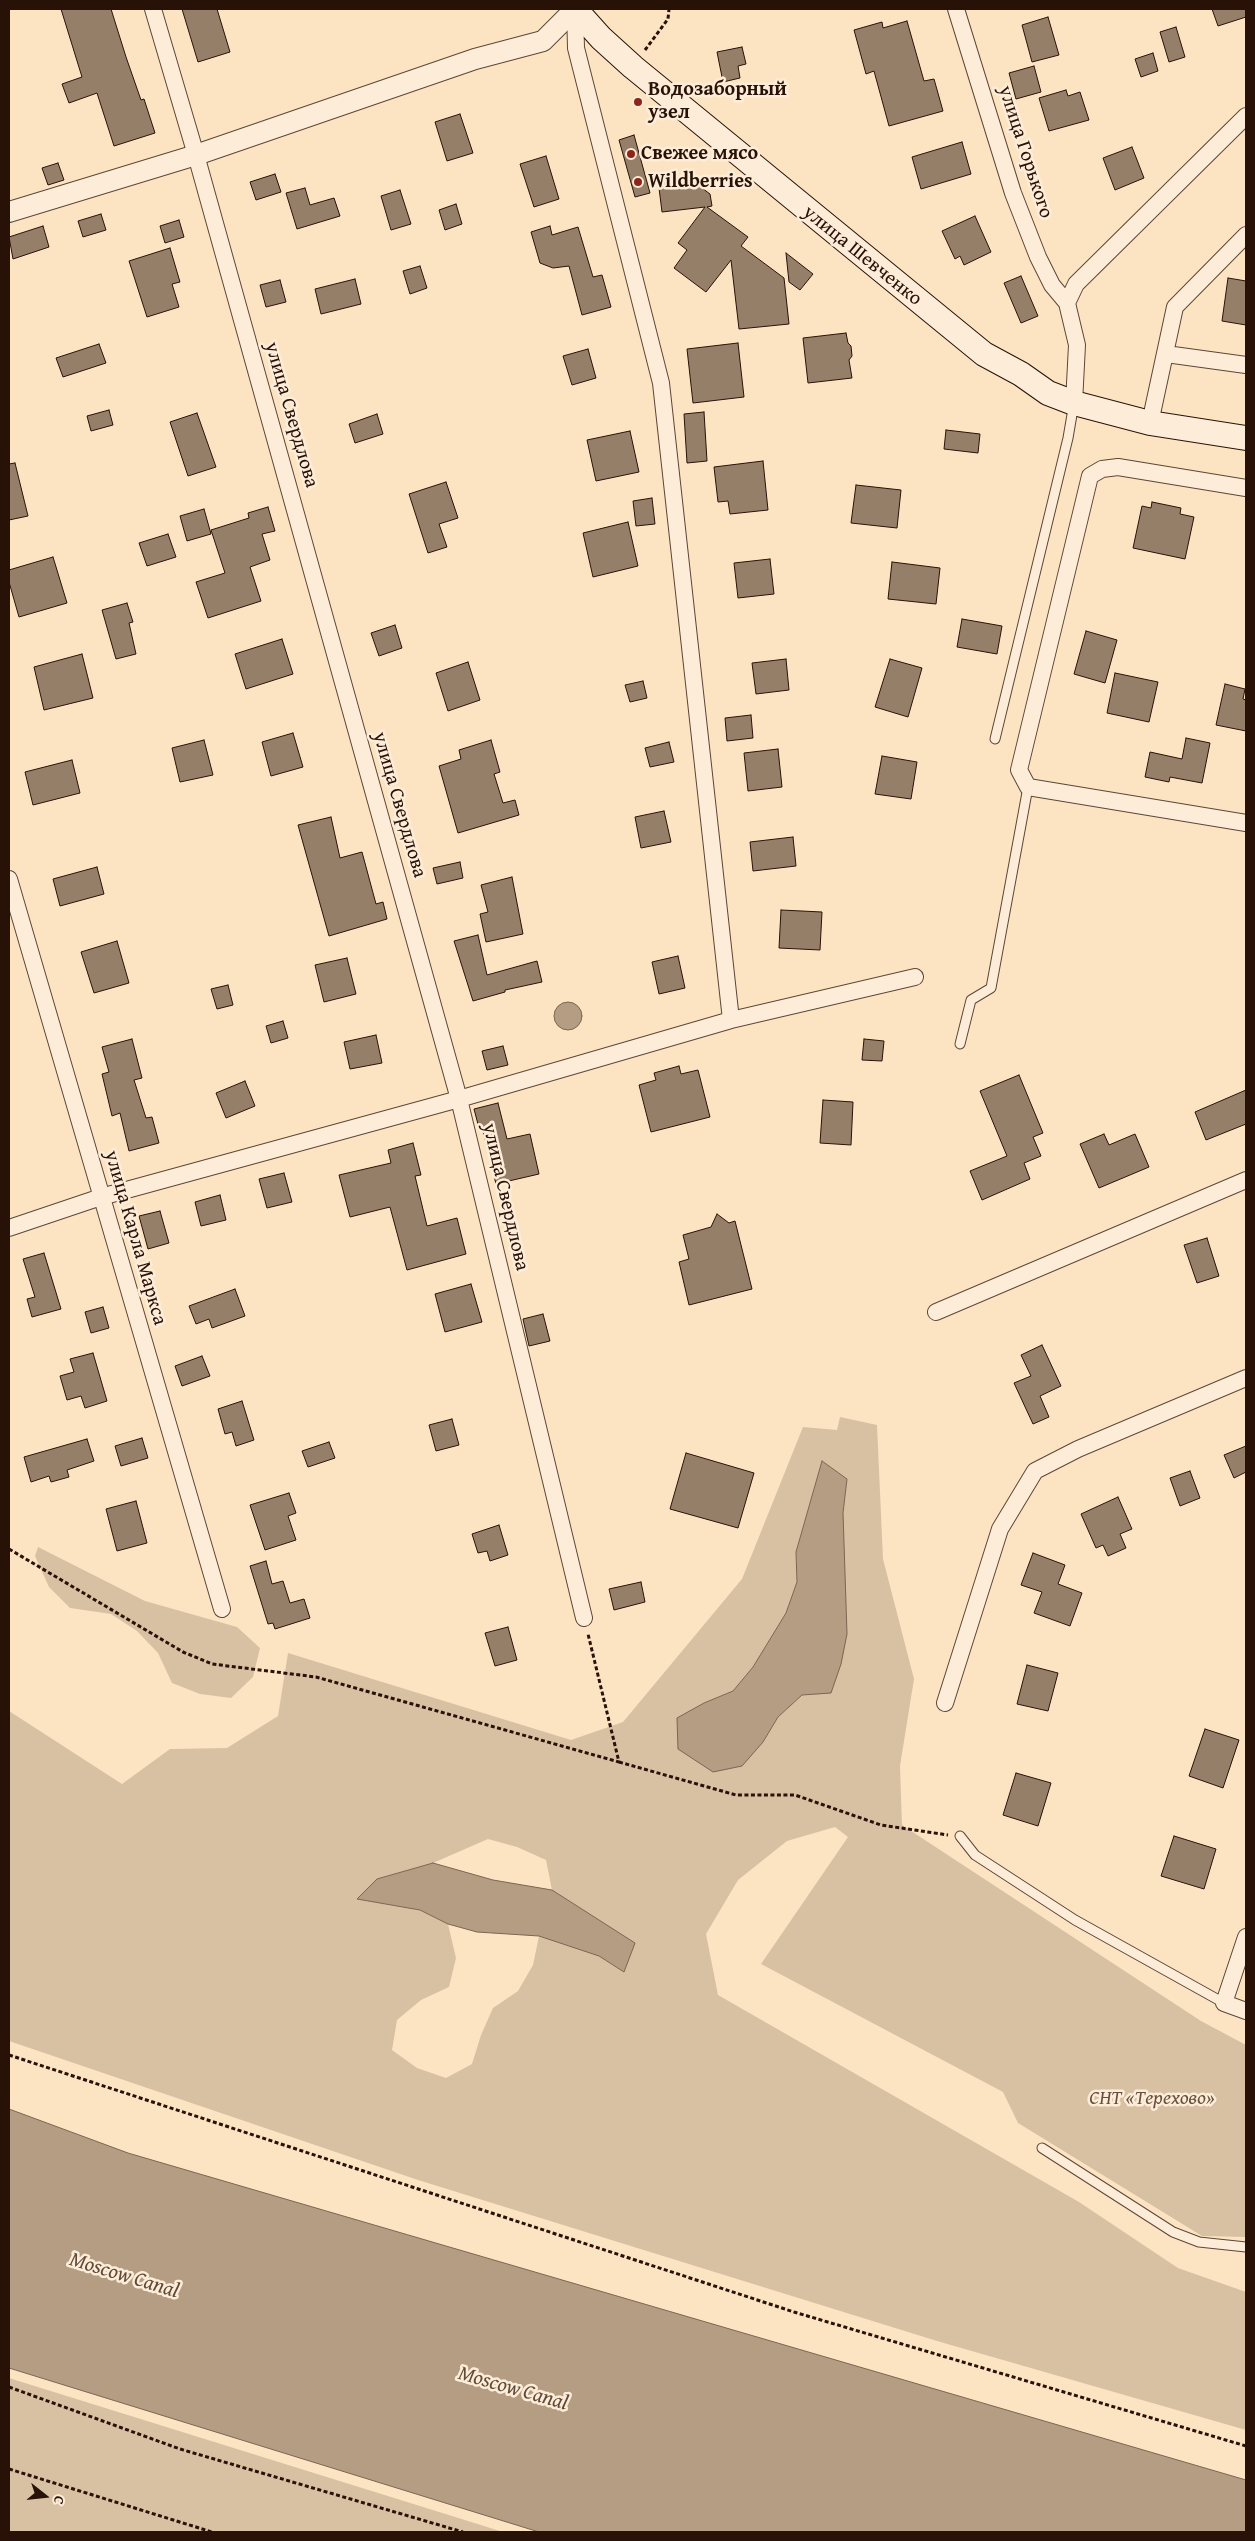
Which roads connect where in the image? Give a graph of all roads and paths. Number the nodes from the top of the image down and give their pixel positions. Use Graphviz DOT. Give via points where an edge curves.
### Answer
graph roads {
  1 [pos="153,9"];
  2 [pos="575,9"];
  3 [pos="670,9"];
  4 [pos="956,9"];
  5 [pos="633,67"];
  6 [pos="1246,116"];
  7 [pos="196,155"];
  8 [pos="9,212"];
  9 [pos="1246,235"];
  10 [pos="1067,303"];
  11 [pos="1166,354"];
  12 [pos="1246,365"];
  13 [pos="1074,403"];
  14 [pos="1150,423"];
  15 [pos="1246,438"];
  16 [pos="1246,488"];
  17 [pos="995,739"];
  18 [pos="1028,787"];
  19 [pos="1246,823"];
  20 [pos="9,879"];
  21 [pos="915,977"];
  22 [pos="731,1020"];
  23 [pos="960,1044"];
  24 [pos="460,1099"];
  25 [pos="1246,1180"];
  26 [pos="101,1197"];
  27 [pos="9,1228"];
  28 [pos="936,1312"];
  29 [pos="1246,1378"];
  30 [pos="9,1549"];
  31 [pos="222,1609"];
  32 [pos="584,1618"];
  33 [pos="945,1703"];
  34 [pos="619,1762"];
  35 [pos="960,1836"];
  36 [pos="1246,1937"];
  37 [pos="1224,2003"];
  38 [pos="1246,2011"];
  39 [pos="9,2055"];
  40 [pos="1042,2148"];
  41 [pos="1246,2248"];
  42 [pos="9,2387"];
  43 [pos="1246,2446"];
  44 [pos="9,2469"];
  45 [pos="212,2532"];
  46 [pos="463,2532"];
  1 -- 7 [label="street, улица Свердлова"];
  2 -- 5 [label="main road, улица Шевченко"];
  2 -- 7 [label="street" via="544,41 475,59"];
  2 -- 22 [label="street" via="576,48 661,383"];
  3 -- 5 [label="path" via="668,19"];
  4 -- 10 [label="street, улица Горького" via="1014,193 1038,257 1052,285"];
  5 -- 13 [label="main road, улица Шевченко" via="984,354 1048,393"];
  6 -- 10 [label="street" via="1076,284"];
  7 -- 8 [label="street"];
  7 -- 24 [label="street, улица Свердлова"];
  9 -- 11 [label="street" via="1175,307"];
  10 -- 13 [label="street" via="1077,345"];
  11 -- 12 [label="street"];
  11 -- 14 [label="street"];
  13 -- 14 [label="main road, улица Шевченко"];
  13 -- 17 [label="lane"];
  14 -- 15 [label="main road, улица Шевченко"];
  16 -- 18 [label="street" via="1118,467 1102,469 1090,476 1019,770"];
  18 -- 19 [label="street"];
  18 -- 23 [label="lane" via="991,988 971,1000"];
  20 -- 26 [label="street, улица Карла Маркса"];
  21 -- 22 [label="street"];
  22 -- 24 [label="street"];
  24 -- 26 [label="street"];
  24 -- 32 [label="street, улица Свердлова"];
  25 -- 28 [label="street"];
  26 -- 27 [label="street"];
  26 -- 31 [label="street, улица Карла Маркса"];
  29 -- 33 [label="street" via="1035,1471 1000,1528"];
  30 -- 34 [label="path" via="183,1652 212,1664 316,1677"];
  32 -- 34 [label="path"];
  34 -- 35 [label="path" via="736,1795 795,1795 881,1824"];
  35 -- 37 [label="lane" via="975,1855 1075,1920"];
  36 -- 37 [label="street"];
  37 -- 38 [label="street"];
  39 -- 43 [label="path" via="794,2312"];
  40 -- 41 [label="lane" via="1173,2232 1200,2242"];
  42 -- 46 [label="path" via="180,2448"];
  44 -- 45 [label="path"];
}
